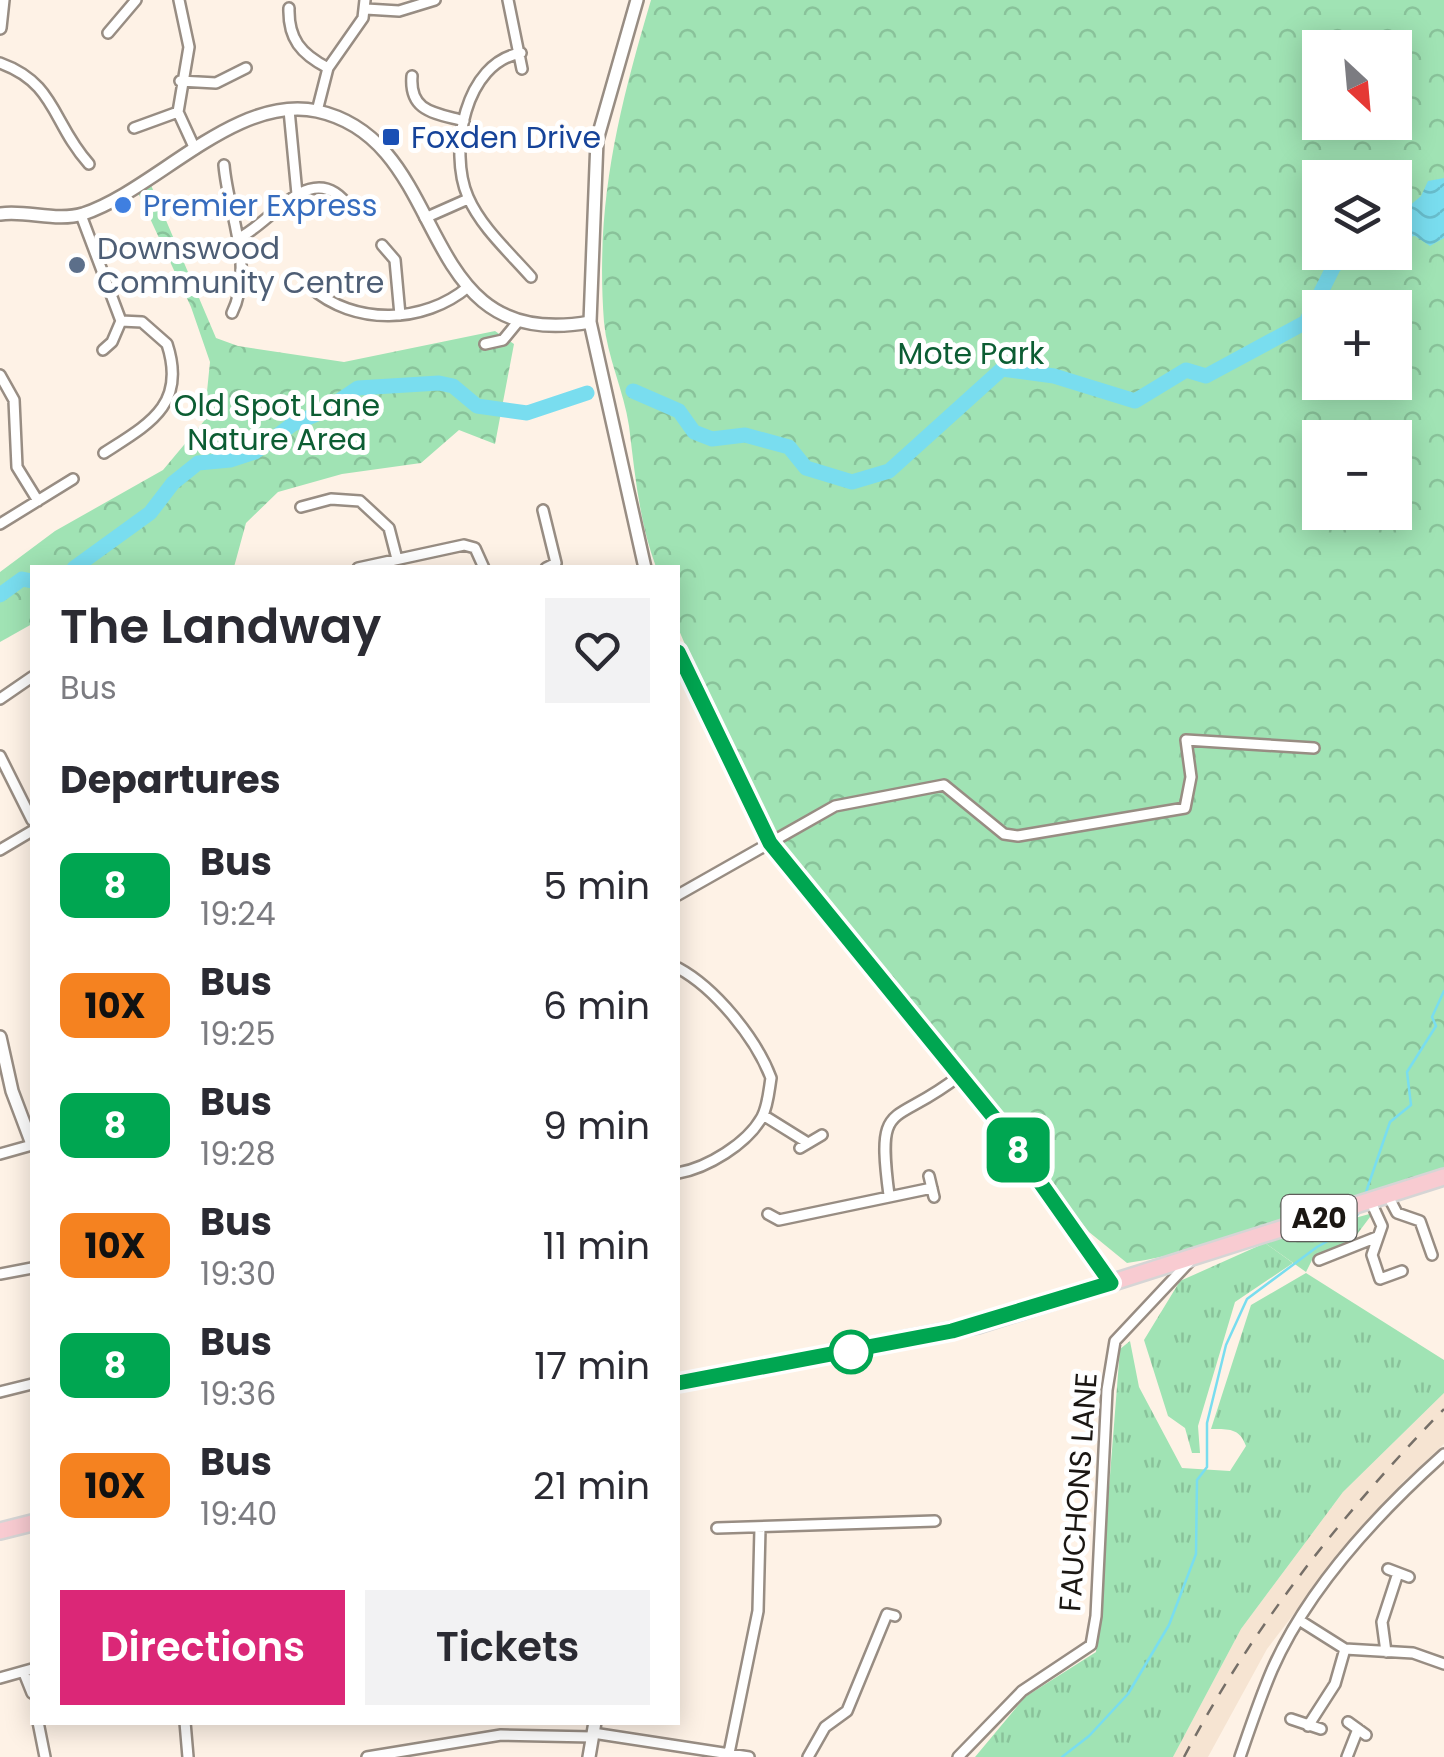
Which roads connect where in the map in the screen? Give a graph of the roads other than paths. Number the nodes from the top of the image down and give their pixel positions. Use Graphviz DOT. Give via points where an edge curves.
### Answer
graph roads {
  1 [pos="3,0"];
  2 [pos="136,0"];
  3 [pos="179,0"];
  4 [pos="435,0"];
  5 [pos="508,0"];
  6 [pos="637,0"];
  7 [pos="366,4"];
  8 [pos="276,14"];
  9 [pos="0,28"];
  10 [pos="108,33"];
  11 [pos="520,53"];
  12 [pos="0,63"];
  13 [pos="328,68"];
  14 [pos="522,69"];
  15 [pos="241,74"];
  16 [pos="180,81"];
  17 [pos="409,82"];
  18 [pos="290,110"];
  19 [pos="317,111"];
  20 [pos="178,112"];
  21 [pos="464,121"];
  22 [pos="134,128"];
  23 [pos="195,150"];
  24 [pos="88,164"];
  25 [pos="224,165"];
  26 [pos="353,191"];
  27 [pos="298,194"];
  28 [pos="468,199"];
  29 [pos="0,214"];
  30 [pos="81,214"];
  31 [pos="425,218"];
  32 [pos="239,238"];
  33 [pos="382,245"];
  34 [pos="531,278"];
  35 [pos="310,287"];
  36 [pos="468,287"];
  37 [pos="321,296"];
  38 [pos="313,306"];
  39 [pos="232,313"];
  40 [pos="400,315"];
  41 [pos="121,321"];
  42 [pos="590,322"];
  43 [pos="517,323"];
  44 [pos="485,344"];
  45 [pos="103,350"];
  46 [pos="0,375"];
  47 [pos="125,424"];
  48 [pos="0,430"];
  49 [pos="15,430"];
  50 [pos="134,434"];
  51 [pos="104,453"];
  52 [pos="72,478"];
  53 [pos="60,487"];
  54 [pos="68,498"];
  55 [pos="38,501"];
  56 [pos="301,507"];
  57 [pos="542,510"];
  58 [pos="0,524"];
  59 [pos="397,558"];
  60 [pos="370,565"];
  61 [pos="482,565"];
  62 [pos="551,565"];
  63 [pos="645,565"];
  64 [pos="680,656"];
  65 [pos="30,677"];
  66 [pos="0,699"];
  67 [pos="1314,748"];
  68 [pos="0,756"];
  69 [pos="30,816"];
  70 [pos="30,833"];
  71 [pos="770,843"];
  72 [pos="0,850"];
  73 [pos="680,889"];
  74 [pos="680,969"];
  75 [pos="0,1037"];
  76 [pos="959,1076"];
  77 [pos="763,1115"];
  78 [pos="822,1135"];
  79 [pos="30,1140"];
  80 [pos="30,1146"];
  81 [pos="0,1154"];
  82 [pos="680,1172"];
  83 [pos="928,1176"];
  84 [pos="1444,1178"];
  85 [pos="889,1195"];
  86 [pos="1388,1196"];
  87 [pos="1371,1202"];
  88 [pos="768,1214"];
  89 [pos="1376,1237"];
  90 [pos="1432,1255"];
  91 [pos="1194,1257"];
  92 [pos="1319,1260"];
  93 [pos="30,1266"];
  94 [pos="1402,1271"];
  95 [pos="0,1274"];
  96 [pos="1111,1283"];
  97 [pos="680,1383"];
  98 [pos="30,1384"];
  99 [pos="0,1392"];
  100 [pos="1444,1454"];
  101 [pos="935,1522"];
  102 [pos="30,1524"];
  103 [pos="760,1528"];
  104 [pos="717,1529"];
  105 [pos="0,1532"];
  106 [pos="1409,1577"];
  107 [pos="896,1616"];
  108 [pos="1299,1620"];
  109 [pos="1345,1649"];
  110 [pos="1386,1652"];
  111 [pos="1444,1664"];
  112 [pos="28,1671"];
  113 [pos="0,1678"];
  114 [pos="1292,1719"];
  115 [pos="1348,1722"];
  116 [pos="39,1725"];
  117 [pos="185,1725"];
  118 [pos="1308,1726"];
  119 [pos="1321,1729"];
  120 [pos="593,1731"];
  121 [pos="729,1752"];
  122 [pos="45,1757"];
  123 [pos="188,1757"];
  124 [pos="367,1757"];
  125 [pos="589,1757"];
  126 [pos="749,1757"];
  127 [pos="808,1757"];
  128 [pos="958,1757"];
  129 [pos="1240,1757"];
  130 [pos="1347,1757"];
  1 -- 9 [label="street"];
  2 -- 10 [label="street"];
  3 -- 16 [label="street" via="188,47"];
  4 -- 7 [label="street" via="399,11"];
  5 -- 11 [label="street"];
  6 -- 42 [label="street" via="597,140"];
  7 -- 13 [label="street"];
  8 -- 13 [label="street" via="288,13 299,49"];
  11 -- 14 [label="street"];
  11 -- 21 [label="street" via="486,67"];
  12 -- 24 [label="street" via="34,78"];
  13 -- 19 [label="street"];
  15 -- 16 [label="street" via="203,84"];
  16 -- 20 [label="street"];
  17 -- 21 [label="street" via="418,106"];
  18 -- 19 [label="street"];
  18 -- 23 [label="street" via="255,117"];
  18 -- 27 [label="street"];
  19 -- 31 [label="street" via="381,146"];
  20 -- 22 [label="street"];
  20 -- 23 [label="street"];
  21 -- 28 [label="street" via="461,169"];
  23 -- 30 [label="street"];
  25 -- 32 [label="street" via="222,182"];
  26 -- 27 [label="street" via="348,205 328,190"];
  27 -- 32 [label="street"];
  28 -- 31 [label="street"];
  28 -- 34 [label="street"];
  29 -- 30 [label="street"];
  30 -- 41 [label="street"];
  31 -- 36 [label="street"];
  32 -- 39 [label="street" via="245,294"];
  33 -- 40 [label="street"];
  35 -- 37 [label="street"];
  36 -- 40 [label="street" via="449,302"];
  36 -- 43 [label="street"];
  37 -- 38 [label="street"];
  37 -- 40 [label="street" via="369,315"];
  41 -- 45 [label="street"];
  41 -- 50 [label="street" via="155,330 172,360 172,388 161,415"];
  42 -- 43 [label="street" via="548,329"];
  42 -- 63 [label="street"];
  43 -- 44 [label="street" via="503,340"];
  46 -- 49 [label="street" via="14,400"];
  47 -- 50 [label="street"];
  48 -- 49 [label="street"];
  49 -- 55 [label="street" via="17,466"];
  50 -- 51 [label="street"];
  52 -- 53 [label="street"];
  53 -- 54 [label="street"];
  53 -- 55 [label="street"];
  55 -- 58 [label="street"];
  56 -- 59 [label="street" via="330,498 360,500 388,528"];
  57 -- 62 [label="street" via="556,562"];
  59 -- 60 [label="street"];
  59 -- 61 [label="street" via="464,545 474,548"];
  64 -- 71 [label="street"];
  65 -- 66 [label="street"];
  67 -- 71 [label="street" via="1186,740 1191,777 1184,808 1032,837 1004,834 944,785 835,806"];
  68 -- 69 [label="street"];
  70 -- 72 [label="street"];
  71 -- 73 [label="street"];
  71 -- 76 [label="street"];
  74 -- 77 [label="street" via="702,983 765,1061 771,1078"];
  75 -- 79 [label="street"];
  76 -- 85 [label="street" via="886,1128"];
  76 -- 96 [label="street"];
  77 -- 78 [label="street" via="804,1146"];
  77 -- 82 [label="street" via="734,1146"];
  80 -- 81 [label="street"];
  83 -- 85 [label="street" via="933,1192"];
  84 -- 86 [label="main road, A20"];
  85 -- 88 [label="street" via="778,1220"];
  86 -- 87 [label="main road, A20"];
  86 -- 90 [label="street" via="1397,1213 1420,1221"];
  87 -- 89 [label="street" via="1382,1226"];
  87 -- 91 [label="main road, A20"];
  89 -- 92 [label="street"];
  89 -- 94 [label="street" via="1372,1255 1380,1279"];
  91 -- 96 [label="main road, A20"];
  91 -- 128 [label="street, FAUCHONS LANE" via="1115,1341 1106,1390 1091,1646 1022,1691"];
  93 -- 95 [label="street"];
  96 -- 97 [label="main road, A20" via="898,1344"];
  98 -- 99 [label="street"];
  100 -- 108 [label="street" via="1382,1514"];
  101 -- 103 [label="street"];
  102 -- 105 [label="main road"];
  103 -- 104 [label="street"];
  103 -- 121 [label="street" via="758,1611"];
  106 -- 110 [label="street" via="1393,1571 1382,1622"];
  107 -- 127 [label="street" via="886,1614 846,1711 825,1727"];
  108 -- 109 [label="street"];
  108 -- 129 [label="street" via="1272,1669"];
  109 -- 110 [label="street"];
  109 -- 118 [label="street" via="1335,1684"];
  110 -- 111 [label="street"];
  112 -- 113 [label="street"];
  114 -- 118 [label="street"];
  115 -- 130 [label="street" via="1362,1732"];
  116 -- 122 [label="street"];
  117 -- 123 [label="street"];
  118 -- 119 [label="street"];
  120 -- 121 [label="street"];
  120 -- 124 [label="street" via="502,1735"];
  120 -- 125 [label="street"];
  121 -- 126 [label="street"];
}
